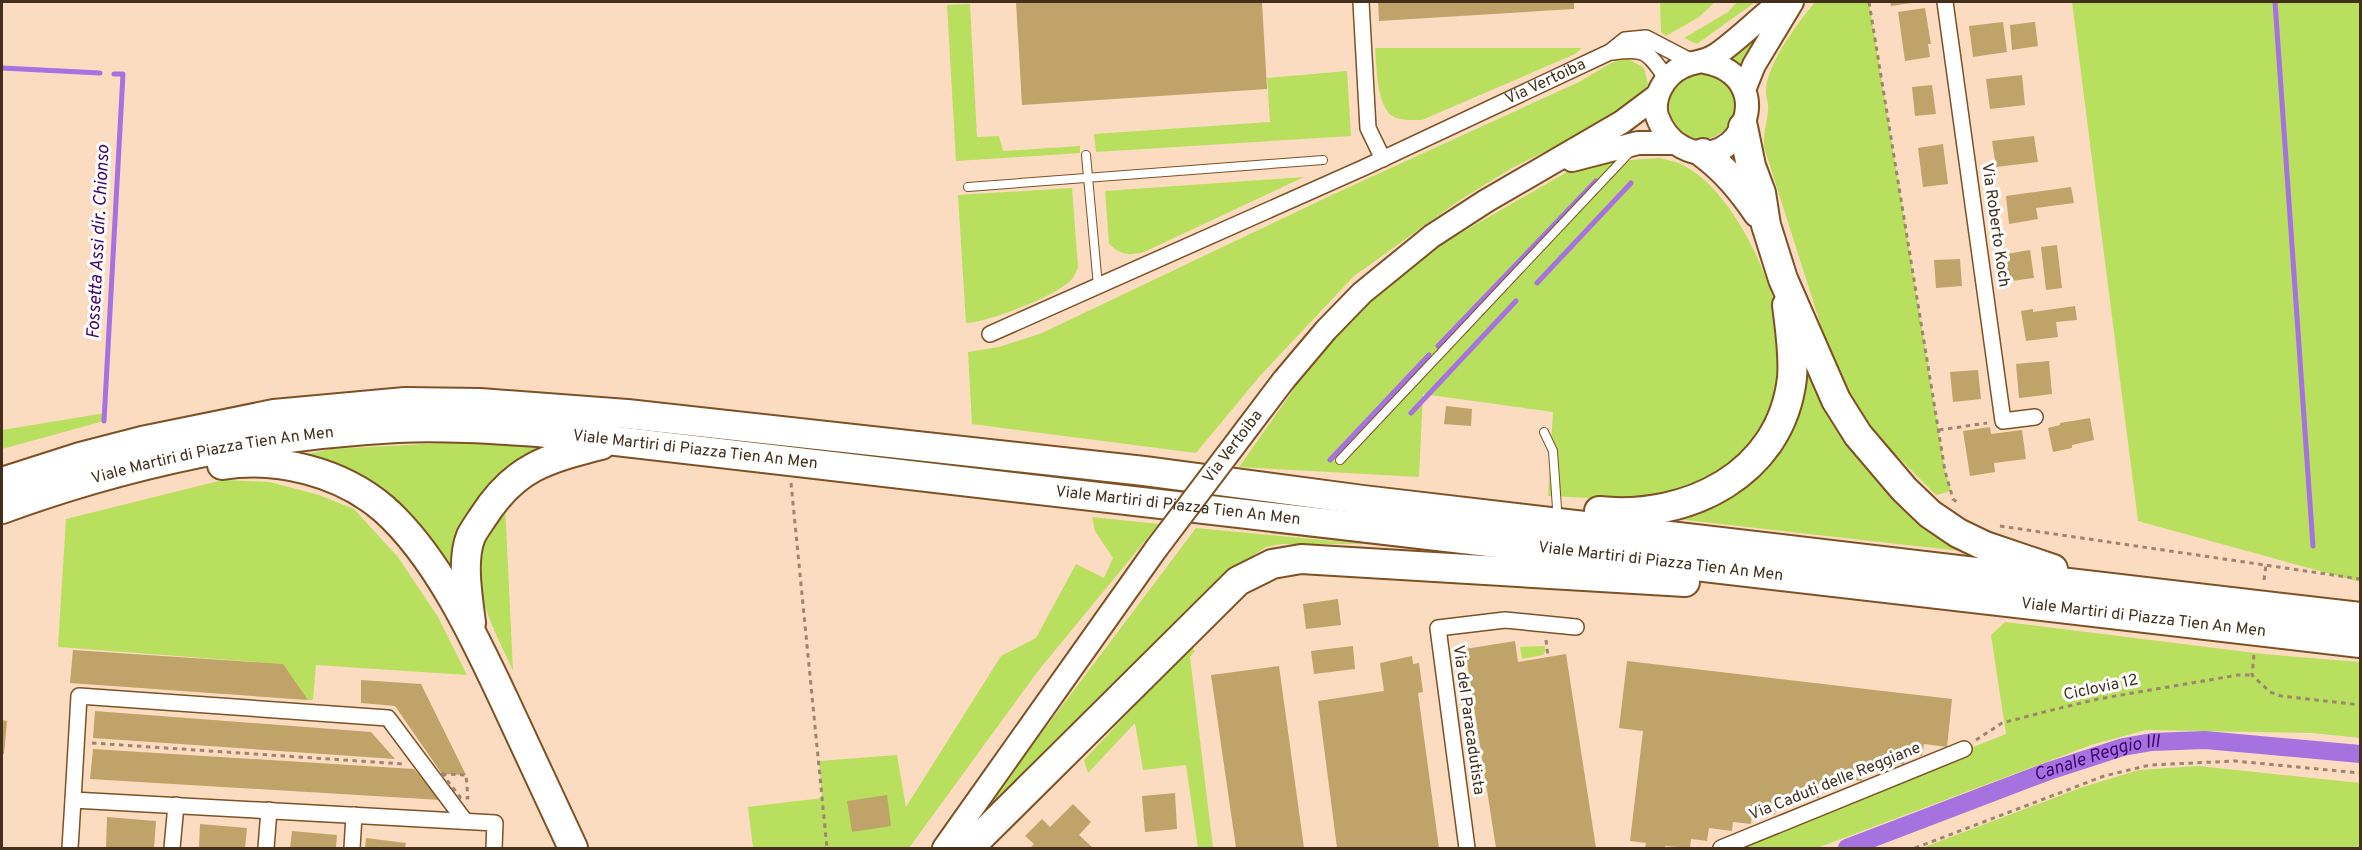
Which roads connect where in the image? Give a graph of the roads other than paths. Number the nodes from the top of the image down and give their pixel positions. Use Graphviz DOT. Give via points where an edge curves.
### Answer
graph roads {
  1 [pos="1360,2"];
  2 [pos="1779,2"];
  3 [pos="1792,2"];
  4 [pos="1945,2"];
  5 [pos="1610,52"];
  6 [pos="1699,62"];
  7 [pos="1662,87"];
  8 [pos="1744,90"];
  9 [pos="1743,127"];
  10 [pos="1638,142"];
  11 [pos="1674,143"];
  12 [pos="1703,153"];
  13 [pos="1086,155"];
  14 [pos="1383,159"];
  15 [pos="1323,160"];
  16 [pos="1545,168"];
  17 [pos="1089,178"];
  18 [pos="968,187"];
  19 [pos="1766,225"];
  20 [pos="1784,279"];
  21 [pos="1098,286"];
  22 [pos="990,334"];
  23 [pos="2035,417"];
  24 [pos="1544,432"];
  25 [pos="619,441"];
  26 [pos="1340,460"];
  27 [pos="2,482"];
  28 [pos="74,485"];
  29 [pos="1363,500"];
  30 [pos="1557,508"];
  31 [pos="2,509"];
  32 [pos="1860,584"];
  33 [pos="2093,586"];
  34 [pos="2361,617"];
  35 [pos="1576,627"];
  36 [pos="472,631"];
  37 [pos="2361,643"];
  38 [pos="1964,749"];
  39 [pos="73,800"];
  40 [pos="176,806"];
  41 [pos="269,810"];
  42 [pos="354,815"];
  43 [pos="465,822"];
  44 [pos="70,849"];
  45 [pos="172,849"];
  46 [pos="266,849"];
  47 [pos="352,849"];
  48 [pos="494,849"];
  49 [pos="573,849"];
  50 [pos="944,849"];
  51 [pos="969,849"];
  52 [pos="1467,849"];
  53 [pos="1721,849"];
  1 -- 14 [label="street" via="1368,128"];
  2 -- 6 [label="main road, Via Vertoiba" via="1743,34"];
  3 -- 8 [label="main road" via="1754,65"];
  4 -- 23 [label="street, Via Roberto Koch" via="2003,421"];
  5 -- 6 [label="street, Via Vertoiba" via="1625,40 1646,38"];
  5 -- 7 [label="street, Via Vertoiba" via="1635,49 1650,55"];
  5 -- 14 [label="street, Via Vertoiba"];
  6 -- 7 [label="main road, Via Vertoiba" via="1674,71"];
  6 -- 8 [label="main road, Via Vertoiba" via="1729,70"];
  7 -- 11 [label="main road" via="1656,110 1660,124"];
  7 -- 16 [label="main road, Via Vertoiba" via="1622,122"];
  8 -- 9 [label="main road" via="1748,102"];
  9 -- 12 [label="main road" via="1727,146"];
  9 -- 19 [label="highway"];
  10 -- 11 [label="main road, Via Vertoiba"];
  10 -- 16 [label="main road, Via Vertoiba"];
  10 -- 26 [label="lane"];
  11 -- 12 [label="main road, Via Vertoiba"];
  12 -- 19 [label="highway" via="1740,187"];
  13 -- 17 [label="lane"];
  14 -- 21 [label="street, Via Vertoiba"];
  15 -- 17 [label="lane"];
  16 -- 50 [label="main road, Via Vertoiba, bridge" via="1459,218 1385,273 1326,330 1156,549"];
  17 -- 18 [label="lane"];
  17 -- 21 [label="lane"];
  19 -- 20 [label="highway"];
  20 -- 30 [label="highway" via="1792,349 1791,378 1780,420 1755,459 1734,479 1678,506 1620,513"];
  20 -- 33 [label="highway" via="1846,418 1904,489 1958,533"];
  21 -- 22 [label="street, Via Vertoiba"];
  24 -- 30 [label="lane" via="1553,451"];
  25 -- 28 [label="highway, Viale Martiri di Piazza Tien An Men" via="463,428 339,432 194,454"];
  25 -- 32 [label="highway, Viale Martiri di Piazza Tien An Men"];
  25 -- 36 [label="highway" via="558,456 521,473 494,501 471,537 465,576"];
  27 -- 29 [label="highway, Viale Martiri di Piazza Tien An Men" via="142,441 274,414 405,402 638,415 1144,471"];
  28 -- 31 [label="highway, Viale Martiri di Piazza Tien An Men"];
  28 -- 36 [label="highway" via="179,474 225,464 257,463 309,470 383,508 421,551"];
  29 -- 30 [label="highway" via="1440,495"];
  29 -- 33 [label="highway, Viale Martiri di Piazza Tien An Men"];
  32 -- 37 [label="highway, Viale Martiri di Piazza Tien An Men"];
  32 -- 51 [label="highway" via="1754,586 1301,559 1272,564 1238,581"];
  33 -- 34 [label="highway, Viale Martiri di Piazza Tien An Men"];
  35 -- 52 [label="street, Via del Paracadutista" via="1505,620 1438,628"];
  36 -- 49 [label="highway"];
  38 -- 53 [label="street, Via Caduti delle Reggiane"];
  39 -- 40 [label="street"];
  39 -- 43 [label="street" via="80,696 388,718"];
  39 -- 44 [label="street"];
  40 -- 41 [label="street"];
  40 -- 45 [label="street"];
  41 -- 42 [label="street"];
  41 -- 46 [label="street"];
  42 -- 43 [label="street"];
  42 -- 47 [label="street"];
  43 -- 48 [label="street" via="495,823"];
}
